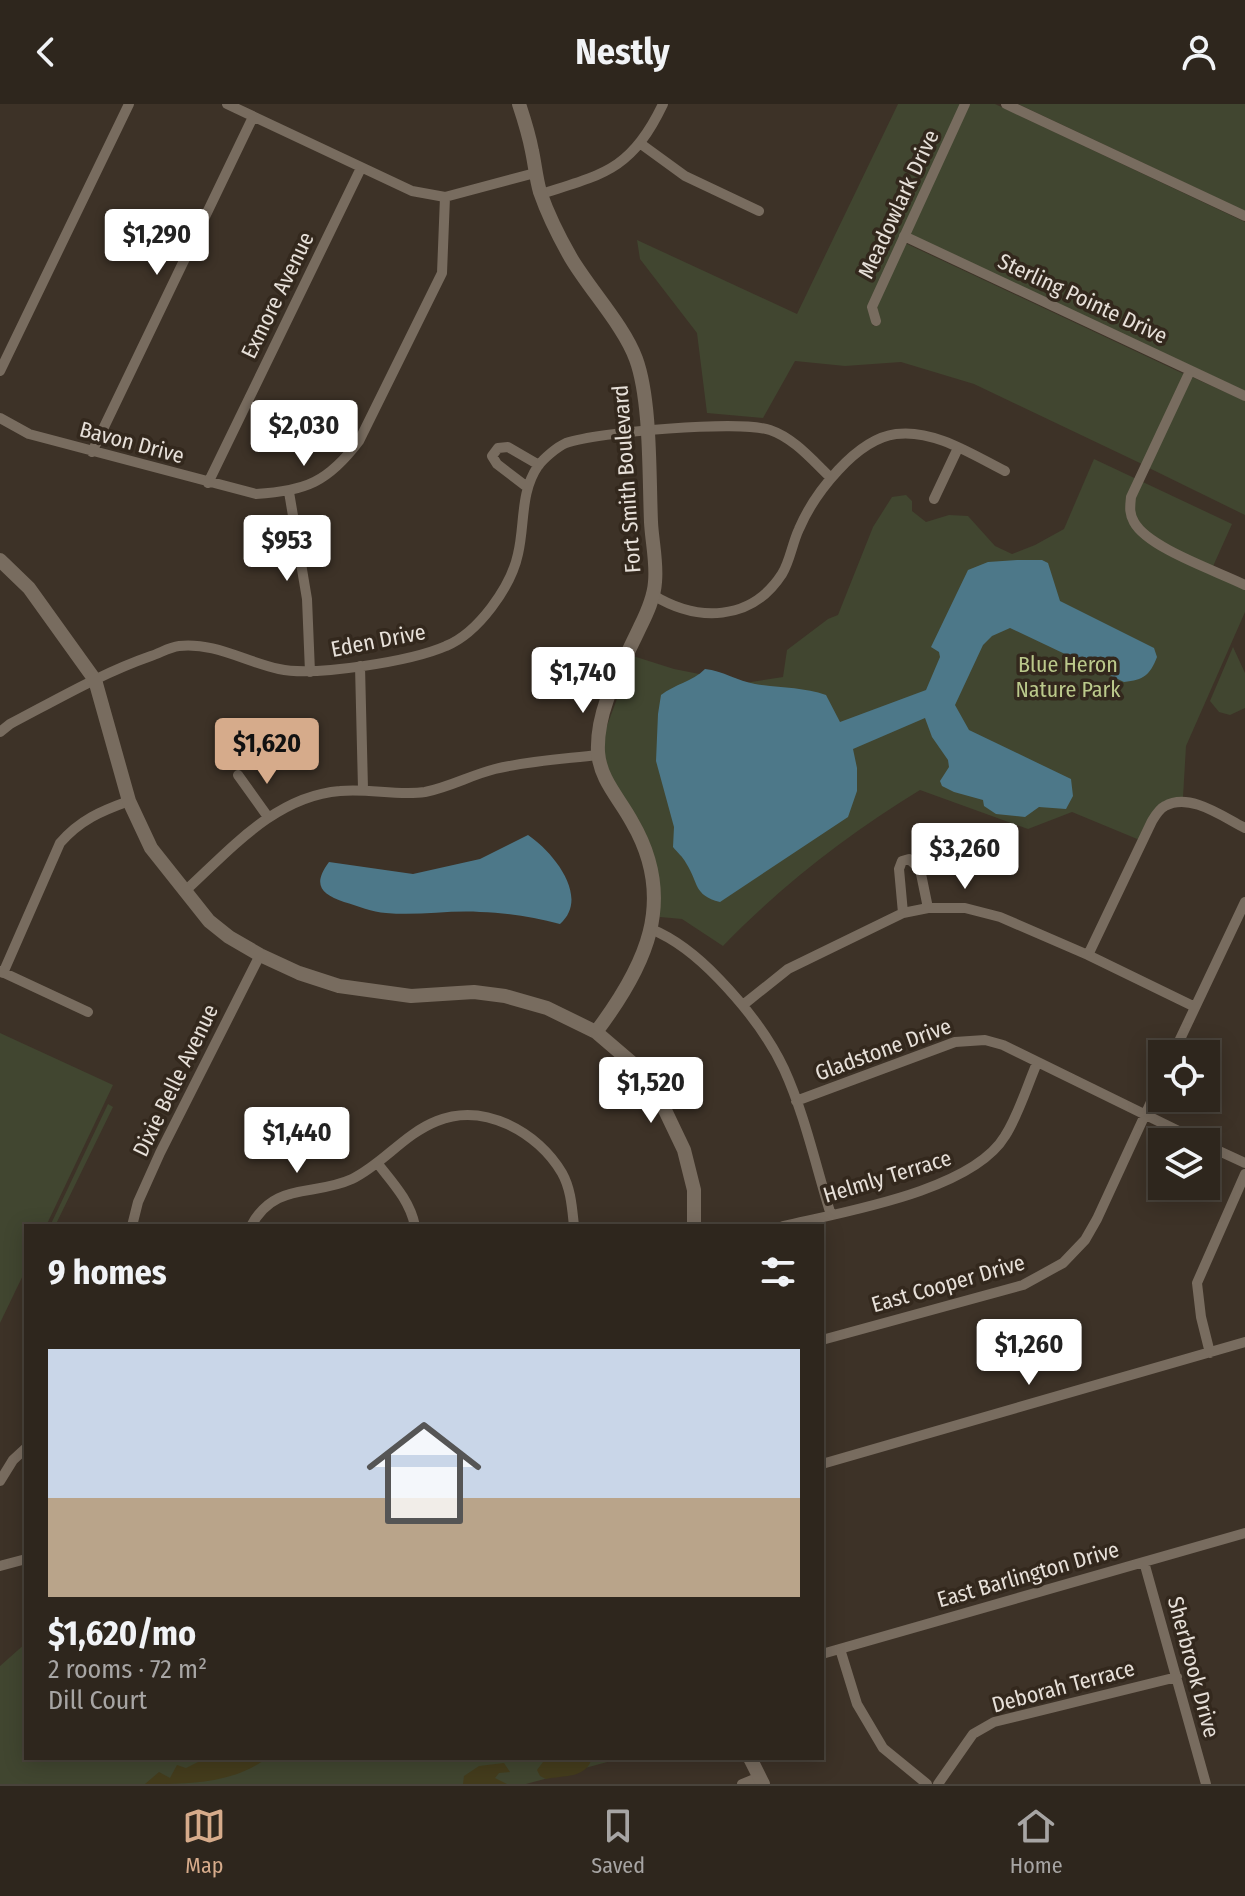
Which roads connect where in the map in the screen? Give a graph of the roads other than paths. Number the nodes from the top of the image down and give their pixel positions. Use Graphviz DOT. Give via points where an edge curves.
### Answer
graph roads {
  1 [pos="129,104"];
  2 [pos="227,104"];
  3 [pos="519,104"];
  4 [pos="663,104"];
  5 [pos="965,104"];
  6 [pos="1006,104"];
  7 [pos="253,117"];
  8 [pos="641,144"];
  9 [pos="361,168"];
  10 [pos="535,173"];
  11 [pos="541,194"];
  12 [pos="445,197"];
  13 [pos="759,211"];
  14 [pos="1245,216"];
  15 [pos="904,236"];
  16 [pos="876,321"];
  17 [pos="0,371"];
  18 [pos="1190,371"];
  19 [pos="1245,396"];
  20 [pos="0,418"];
  21 [pos="647,432"];
  22 [pos="958,448"];
  23 [pos="92,452"];
  24 [pos="539,465"];
  25 [pos="1005,471"];
  26 [pos="831,478"];
  27 [pos="208,483"];
  28 [pos="527,487"];
  29 [pos="289,492"];
  30 [pos="934,499"];
  31 [pos="0,560"];
  32 [pos="1245,585"];
  33 [pos="653,595"];
  34 [pos="360,666"];
  35 [pos="310,672"];
  36 [pos="95,680"];
  37 [pos="0,732"];
  38 [pos="598,755"];
  39 [pos="238,775"];
  40 [pos="363,789"];
  41 [pos="129,801"];
  42 [pos="268,817"];
  43 [pos="1245,828"];
  44 [pos="184,892"];
  45 [pos="1245,902"];
  46 [pos="928,908"];
  47 [pos="903,913"];
  48 [pos="651,929"];
  49 [pos="260,955"];
  50 [pos="1088,955"];
  51 [pos="1,972"];
  52 [pos="743,1005"];
  53 [pos="1195,1007"];
  54 [pos="88,1012"];
  55 [pos="596,1032"];
  56 [pos="1180,1040"];
  57 [pos="1037,1063"];
  58 [pos="796,1101"];
  59 [pos="1148,1108"];
  60 [pos="1145,1115"];
  61 [pos="1172,1128"];
  62 [pos="1220,1151"];
  63 [pos="1245,1163"];
  64 [pos="378,1164"];
  65 [pos="1245,1174"];
  66 [pos="831,1215"];
  67 [pos="132,1224"];
  68 [pos="253,1224"];
  69 [pos="415,1224"];
  70 [pos="574,1224"];
  71 [pos="694,1224"];
  72 [pos="792,1224"];
  73 [pos="824,1339"];
  74 [pos="1245,1342"];
  75 [pos="1210,1353"];
  76 [pos="24,1450"];
  77 [pos="824,1463"];
  78 [pos="0,1481"];
  79 [pos="1245,1533"];
  80 [pos="24,1560"];
  81 [pos="1144,1562"];
  82 [pos="0,1566"];
  83 [pos="840,1649"];
  84 [pos="824,1653"];
  85 [pos="1177,1677"];
  86 [pos="751,1760"];
  87 [pos="761,1781"];
  88 [pos="742,1784"];
  89 [pos="927,1784"];
  90 [pos="938,1784"];
  91 [pos="1206,1784"];
  1 -- 17 [label="street"];
  2 -- 7 [label="street"];
  3 -- 10 [label="street, Fort Smith Boulevard"];
  4 -- 8 [label="street"];
  5 -- 15 [label="street, Meadowlark Drive"];
  6 -- 14 [label="street"];
  7 -- 9 [label="street"];
  7 -- 23 [label="street"];
  8 -- 11 [label="street" via="598,176"];
  8 -- 13 [label="street" via="685,176"];
  9 -- 12 [label="street" via="412,191"];
  9 -- 27 [label="street, Exmore Avenue"];
  10 -- 11 [label="street, Fort Smith Boulevard"];
  10 -- 12 [label="street"];
  11 -- 21 [label="street, Fort Smith Boulevard" via="570,256 635,357"];
  12 -- 29 [label="street, Bavon Drive" via="442,273 359,441 340,466"];
  15 -- 16 [label="street, Meadowlark Drive" via="872,307"];
  15 -- 18 [label="street, Sterling Pointe Drive"];
  18 -- 19 [label="street, Sterling Pointe Drive"];
  18 -- 32 [label="street" via="1129,510 1134,524 1155,543"];
  20 -- 23 [label="street, Bavon Drive" via="29,434"];
  21 -- 24 [label="street, Eden Drive" via="563,444"];
  21 -- 26 [label="street, Eden Drive" via="748,425 772,430"];
  21 -- 33 [label="street, Fort Smith Boulevard"];
  22 -- 25 [label="street"];
  22 -- 26 [label="street" via="921,435 897,434 877,440"];
  22 -- 30 [label="street"];
  23 -- 27 [label="street, Bavon Drive"];
  24 -- 28 [label="street, Eden Drive"];
  24 -- 28 [label="street" via="508,447 498,448 492,456"];
  26 -- 33 [label="street" via="809,508 781,575 765,594 744,607 715,614 688,612"];
  27 -- 29 [label="street, Bavon Drive" via="256,494"];
  28 -- 34 [label="street, Eden Drive" via="518,556 484,618 447,646"];
  29 -- 35 [label="street" via="307,599"];
  31 -- 36 [label="street" via="29,588"];
  33 -- 38 [label="street, Fort Smith Boulevard" via="607,701"];
  34 -- 35 [label="street, Eden Drive"];
  34 -- 40 [label="street"];
  35 -- 36 [label="street, Eden Drive" via="283,670 206,647 178,646"];
  36 -- 37 [label="street, Eden Drive"];
  36 -- 41 [label="street"];
  38 -- 40 [label="street" via="491,770 421,793"];
  38 -- 48 [label="street, Fort Smith Boulevard" via="608,786 647,853 654,894"];
  39 -- 42 [label="street"];
  40 -- 42 [label="street" via="301,800"];
  41 -- 44 [label="street" via="151,848"];
  41 -- 51 [label="street" via="96,812 60,843"];
  42 -- 44 [label="street"];
  43 -- 50 [label="street" via="1196,804 1163,807"];
  44 -- 49 [label="street" via="209,921"];
  45 -- 53 [label="street"];
  46 -- 47 [label="street"];
  46 -- 47 [label="street" via="920,869 909,859 899,869"];
  46 -- 50 [label="street" via="965,908 1000,917"];
  47 -- 52 [label="street" via="788,969"];
  48 -- 52 [label="street" via="703,962"];
  48 -- 55 [label="street, Fort Smith Boulevard" via="630,984"];
  49 -- 55 [label="street" via="299,973 380,994 505,996 547,1008"];
  49 -- 67 [label="street, Dixie Belle Avenue" via="160,1153"];
  50 -- 53 [label="street"];
  51 -- 54 [label="street"];
  52 -- 58 [label="street" via="768,1039"];
  53 -- 56 [label="street"];
  55 -- 71 [label="street" via="638,1068 663,1106 684,1150 694,1190"];
  57 -- 58 [label="street, Gladstone Drive" via="1003,1045 970,1039"];
  57 -- 60 [label="street, Gladstone Drive"];
  57 -- 66 [label="street, Helmly Terrace" via="1005,1137 982,1162 926,1189"];
  58 -- 66 [label="street"];
  59 -- 60 [label="street, East Cooper Drive"];
  60 -- 61 [label="street, Gladstone Drive"];
  60 -- 73 [label="street, East Cooper Drive" via="1097,1219 1063,1263 1023,1285"];
  62 -- 63 [label="street, Gladstone Drive"];
  64 -- 68 [label="street" via="337,1185 283,1195"];
  64 -- 69 [label="street" via="403,1197"];
  64 -- 70 [label="street" via="435,1122 451,1116 489,1118 518,1129 549,1154 567,1187"];
  65 -- 75 [label="street" via="1197,1283"];
  66 -- 72 [label="street, Helmly Terrace"];
  74 -- 75 [label="street"];
  75 -- 77 [label="street"];
  76 -- 78 [label="street"];
  79 -- 81 [label="street, East Barlington Drive"];
  80 -- 82 [label="street"];
  81 -- 83 [label="street, East Barlington Drive"];
  81 -- 85 [label="street, Sherbrook Drive"];
  83 -- 84 [label="street, East Barlington Drive"];
  83 -- 89 [label="street" via="857,1704 883,1748"];
  85 -- 90 [label="street, Deborah Terrace" via="994,1722 973,1734"];
  85 -- 91 [label="street, Sherbrook Drive"];
  86 -- 87 [label="street"];
  87 -- 88 [label="street"];
}
